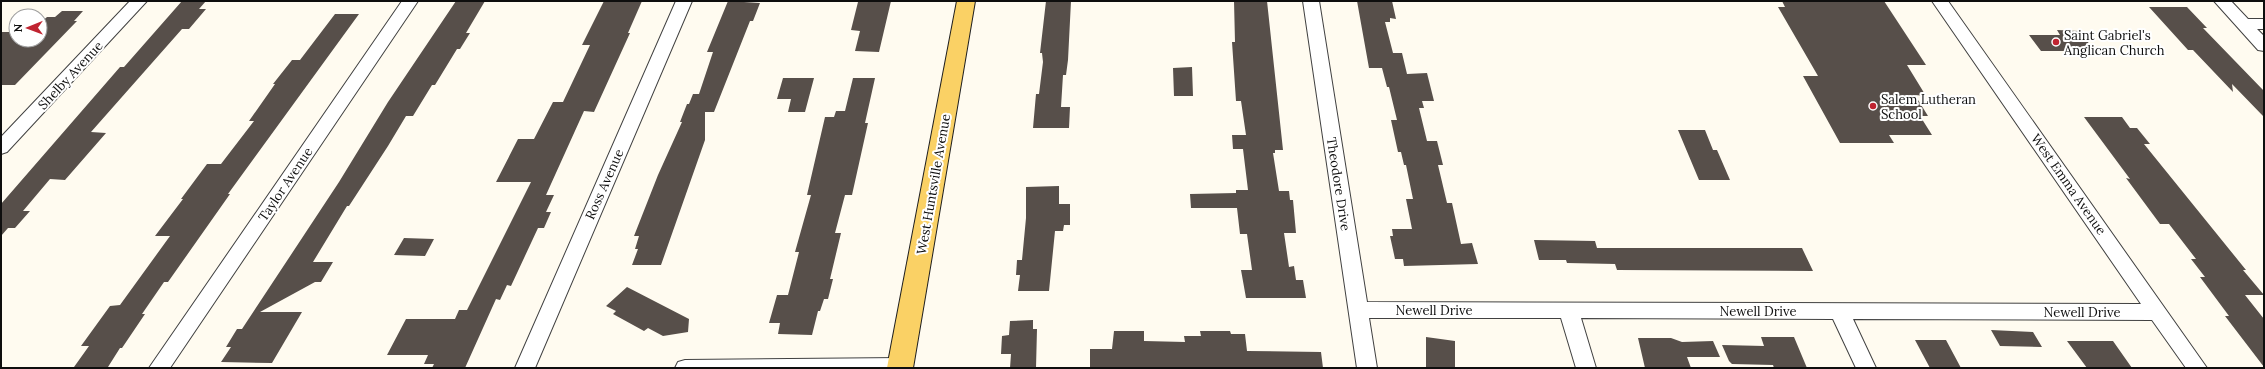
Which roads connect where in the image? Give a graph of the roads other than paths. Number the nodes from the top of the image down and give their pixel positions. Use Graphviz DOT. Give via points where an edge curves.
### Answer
graph roads {
  1 [pos="139,1"];
  2 [pos="410,1"];
  3 [pos="684,1"];
  4 [pos="966,1"];
  5 [pos="1311,1"];
  6 [pos="1940,1"];
  7 [pos="2222,1"];
  8 [pos="2243,24"];
  9 [pos="2264,24"];
  10 [pos="2264,46"];
  11 [pos="1,148"];
  12 [pos="1358,310"];
  13 [pos="1569,310"];
  14 [pos="1839,311"];
  15 [pos="2158,312"];
  16 [pos="901,367"];
  17 [pos="159,368"];
  18 [pos="525,368"];
  19 [pos="686,368"];
  20 [pos="1367,368"];
  21 [pos="1586,368"];
  22 [pos="1866,368"];
  23 [pos="2197,368"];
  1 -- 11 [label="street, Shelby Avenue"];
  2 -- 17 [label="street, Taylor Avenue"];
  3 -- 18 [label="street, Ross Avenue"];
  4 -- 16 [label="main road, West Huntsville Avenue"];
  5 -- 12 [label="street, Theodore Drive"];
  6 -- 15 [label="street, West Emma Avenue"];
  7 -- 8 [label="street"];
  8 -- 9 [label="street"];
  8 -- 10 [label="street"];
  12 -- 13 [label="street, Newell Drive"];
  12 -- 20 [label="street, Theodore Drive"];
  13 -- 14 [label="street, Newell Drive"];
  13 -- 21 [label="street"];
  14 -- 15 [label="street, Newell Drive"];
  14 -- 22 [label="street"];
  15 -- 23 [label="street, West Emma Avenue"];
  16 -- 19 [label="street"];
}
